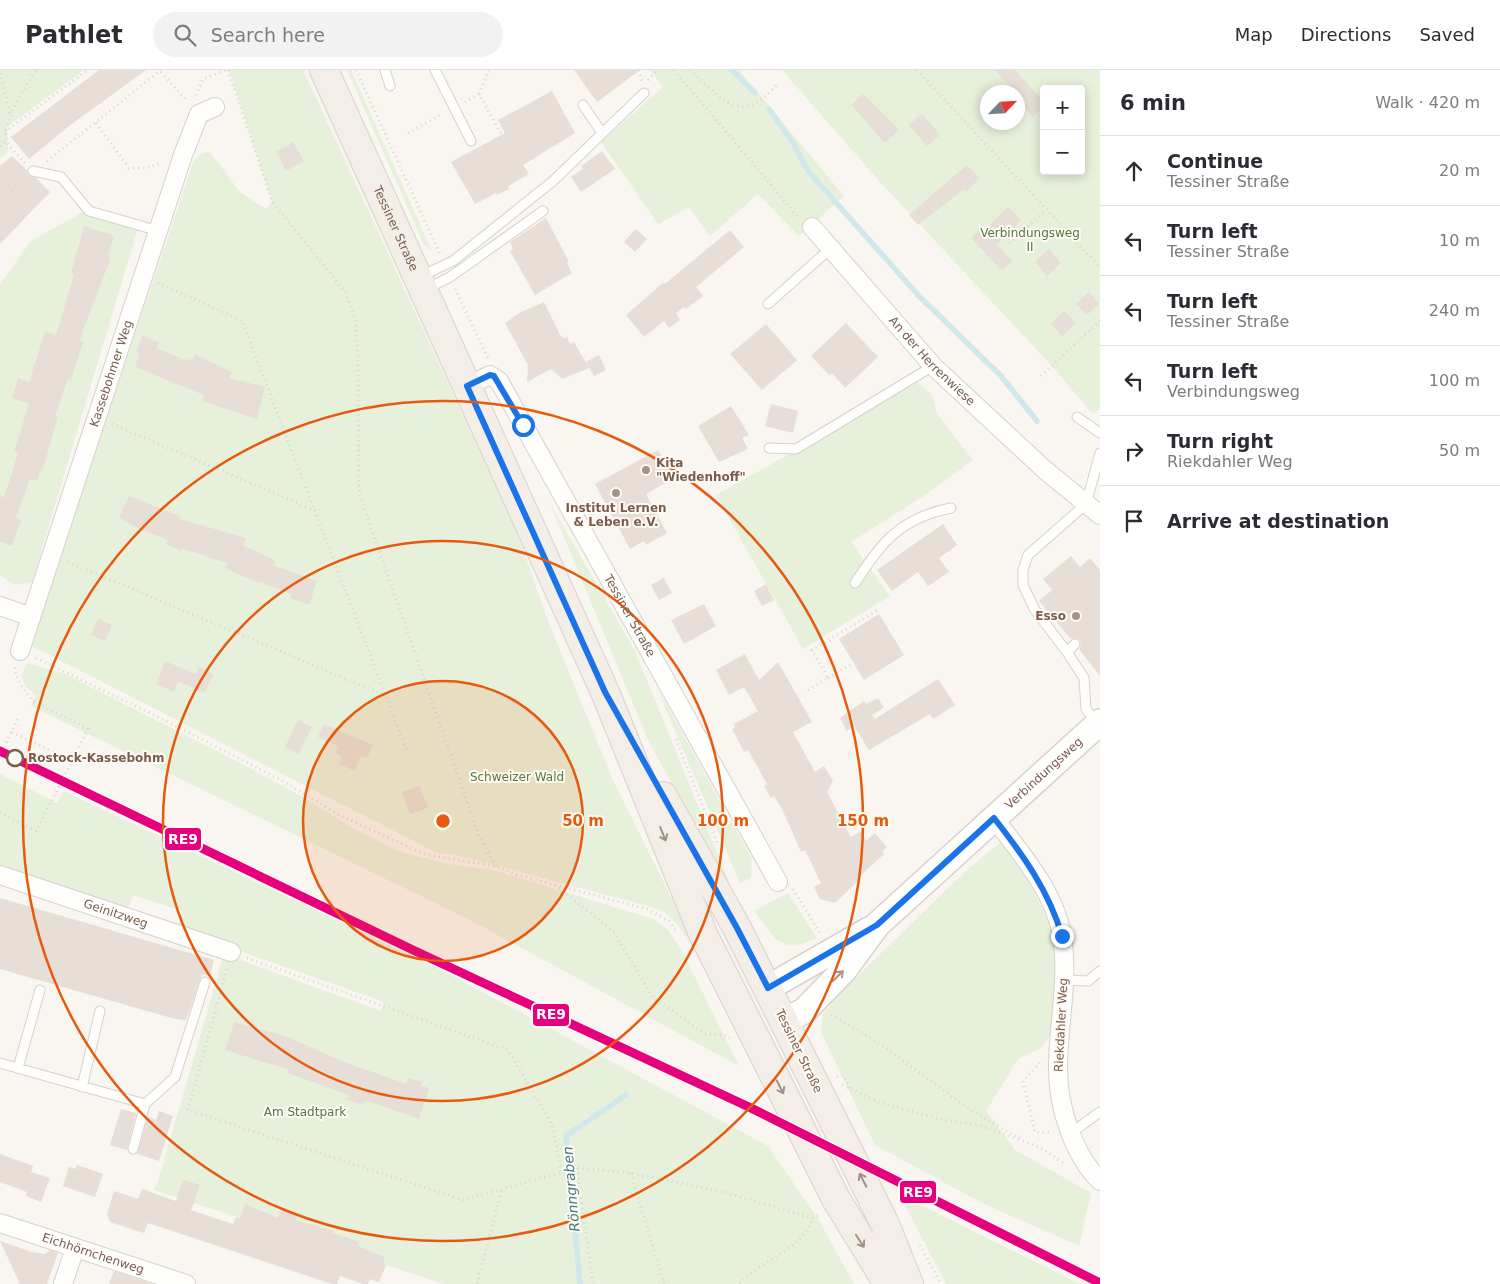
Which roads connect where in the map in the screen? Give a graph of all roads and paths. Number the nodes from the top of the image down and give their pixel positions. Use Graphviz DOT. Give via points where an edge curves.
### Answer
graph roads {
  1 [pos="36,70"];
  2 [pos="88,70"];
  3 [pos="228,70"];
  4 [pos="324,70"];
  5 [pos="356,70"];
  6 [pos="385,70"];
  7 [pos="435,70"];
  8 [pos="489,70"];
  9 [pos="658,70"];
  10 [pos="674,70"];
  11 [pos="690,70"];
  12 [pos="917,70"];
  13 [pos="161,71"];
  14 [pos="0,73"];
  15 [pos="779,83"];
  16 [pos="390,86"];
  17 [pos="644,90"];
  18 [pos="479,94"];
  19 [pos="582,104"];
  20 [pos="215,107"];
  21 [pos="10,113"];
  22 [pos="199,114"];
  23 [pos="96,123"];
  24 [pos="4,132"];
  25 [pos="602,133"];
  26 [pos="6,141"];
  27 [pos="471,141"];
  28 [pos="0,142"];
  29 [pos="0,146"];
  30 [pos="183,155"];
  31 [pos="33,172"];
  32 [pos="0,201"];
  33 [pos="542,211"];
  34 [pos="1046,211"];
  35 [pos="812,227"];
  36 [pos="159,231"];
  37 [pos="1009,243"];
  38 [pos="831,248"];
  39 [pos="445,265"];
  40 [pos="1100,267"];
  41 [pos="143,276"];
  42 [pos="450,278"];
  43 [pos="421,284"];
  44 [pos="768,304"];
  45 [pos="1100,321"];
  46 [pos="933,366"];
  47 [pos="1041,376"];
  48 [pos="499,381"];
  49 [pos="467,386"];
  50 [pos="96,417"];
  51 [pos="1077,417"];
  52 [pos="1100,433"];
  53 [pos="769,448"];
  54 [pos="1100,453"];
  55 [pos="1086,504"];
  56 [pos="951,508"];
  57 [pos="316,512"];
  58 [pos="1100,515"];
  59 [pos="52,555"];
  60 [pos="855,583"];
  61 [pos="0,606"];
  62 [pos="878,610"];
  63 [pos="32,617"];
  64 [pos="1075,644"];
  65 [pos="20,651"];
  66 [pos="1067,652"];
  67 [pos="854,663"];
  68 [pos="828,678"];
  69 [pos="808,690"];
  70 [pos="605,692"];
  71 [pos="383,694"];
  72 [pos="19,717"];
  73 [pos="1096,721"];
  74 [pos="12,732"];
  75 [pos="676,738"];
  76 [pos="4,747"];
  77 [pos="408,754"];
  78 [pos="72,761"];
  79 [pos="0,812"];
  80 [pos="994,818"];
  81 [pos="720,847"];
  82 [pos="496,866"];
  83 [pos="0,875"];
  84 [pos="778,882"];
  85 [pos="558,887"];
  86 [pos="806,910"];
  87 [pos="877,925"];
  88 [pos="821,934"];
  89 [pos="680,936"];
  90 [pos="231,952"];
  91 [pos="1100,971"];
  92 [pos="1065,980"];
  93 [pos="205,982"];
  94 [pos="768,988"];
  95 [pos="40,990"];
  96 [pos="738,1003"];
  97 [pos="100,1011"];
  98 [pos="830,1014"];
  99 [pos="784,1020"];
  100 [pos="723,1035"];
  101 [pos="756,1039"];
  102 [pos="1060,1043"];
  103 [pos="0,1063"];
  104 [pos="18,1068"];
  105 [pos="836,1078"];
  106 [pos="82,1087"];
  107 [pos="145,1104"];
  108 [pos="1100,1112"];
  109 [pos="1071,1133"];
  110 [pos="1039,1147"];
  111 [pos="133,1149"];
  112 [pos="577,1168"];
  113 [pos="561,1171"];
  114 [pos="631,1173"];
  115 [pos="1097,1178"];
  116 [pos="502,1188"];
  117 [pos="829,1206"];
  118 [pos="814,1218"];
  119 [pos="0,1223"];
  120 [pos="916,1238"];
  121 [pos="75,1248"];
  122 [pos="64,1284"];
  123 [pos="186,1284"];
  124 [pos="477,1284"];
  125 [pos="593,1284"];
  126 [pos="664,1284"];
  127 [pos="740,1284"];
  128 [pos="888,1284"];
  129 [pos="909,1284"];
  130 [pos="941,1284"];
  1 -- 21 [label="path"];
  2 -- 24 [label="path"];
  3 -- 82 [label="path" via="272,201 345,292 355,317 358,493 479,836"];
  4 -- 43 [label="main road, Tessiner Straße"];
  5 -- 39 [label="path"];
  6 -- 16 [label="lane"];
  7 -- 27 [label="lane"];
  8 -- 18 [label="path"];
  9 -- 17 [label="path"];
  10 -- 35 [label="path" via="799,218"];
  11 -- 15 [label="path" via="732,105 744,107 756,103"];
  12 -- 34 [label="path"];
  13 -- 22 [label="path"];
  13 -- 23 [label="path"];
  14 -- 21 [label="path"];
  17 -- 25 [label="lane"];
  19 -- 25 [label="lane"];
  20 -- 22 [label="street"];
  21 -- 24 [label="path"];
  22 -- 30 [label="street, Kassebohmer Weg"];
  23 -- 30 [label="path" via="130,168 145,168"];
  23 -- 31 [label="path"];
  24 -- 26 [label="path"];
  25 -- 39 [label="lane" via="553,181"];
  26 -- 28 [label="path"];
  26 -- 29 [label="path"];
  26 -- 31 [label="path"];
  30 -- 36 [label="street, Kassebohmer Weg"];
  31 -- 32 [label="path"];
  31 -- 36 [label="lane" via="62,177 89,211"];
  33 -- 42 [label="lane"];
  34 -- 37 [label="path"];
  34 -- 40 [label="path"];
  35 -- 38 [label="street, An der Herrenwiese"];
  36 -- 41 [label="street, Kassebohmer Weg"];
  38 -- 44 [label="lane"];
  38 -- 46 [label="street, An der Herrenwiese"];
  39 -- 43 [label="lane"];
  41 -- 50 [label="street, Kassebohmer Weg"];
  41 -- 57 [label="path" via="242,321"];
  42 -- 43 [label="lane"];
  42 -- 48 [label="path"];
  43 -- 49 [label="main road, Tessiner Straße"];
  45 -- 47 [label="path"];
  46 -- 53 [label="lane" via="796,449"];
  46 -- 55 [label="street, An der Herrenwiese"];
  48 -- 49 [label="street" via="490,375"];
  48 -- 84 [label="street, Tessiner Straße"];
  49 -- 70 [label="main road, Tessiner Straße"];
  50 -- 57 [label="path"];
  50 -- 59 [label="street, Kassebohmer Weg"];
  51 -- 52 [label="lane"];
  54 -- 55 [label="lane"];
  55 -- 58 [label="street"];
  55 -- 66 [label="lane" via="1028,555 1023,570 1023,585 1035,610"];
  56 -- 60 [label="lane" via="928,513 894,532"];
  57 -- 71 [label="path"];
  59 -- 63 [label="street, Kassebohmer Weg"];
  59 -- 71 [label="path"];
  61 -- 63 [label="street"];
  62 -- 68 [label="path" via="812,650"];
  63 -- 65 [label="street, Kassebohmer Weg"];
  64 -- 66 [label="lane"];
  65 -- 78 [label="path" via="14,670 33,701 88,729"];
  65 -- 82 [label="path" via="281,780 341,816 427,855"];
  66 -- 73 [label="lane" via="1085,682"];
  67 -- 68 [label="path"];
  68 -- 69 [label="path"];
  70 -- 94 [label="main road, Tessiner Straße"];
  70 -- 96 [label="main road, Tessiner Straße, one-way" via="704,934"];
  71 -- 77 [label="path"];
  72 -- 74 [label="path"];
  73 -- 80 [label="main road, Verbindungsweg"];
  74 -- 76 [label="path"];
  74 -- 78 [label="path"];
  75 -- 81 [label="path"];
  78 -- 79 [label="path" via="36,831"];
  80 -- 87 [label="main road, Verbindungsweg"];
  80 -- 92 [label="street, Riekdahler Weg" via="1030,866 1056,914 1062,936"];
  82 -- 85 [label="path"];
  83 -- 90 [label="street, Geinitzweg"];
  85 -- 89 [label="path" via="647,909 669,921"];
  85 -- 100 [label="path" via="614,932 653,998 706,1034"];
  86 -- 88 [label="path"];
  87 -- 94 [label="main road, Verbindungsweg"];
  99 -- 87 [label="main road, Verbindungsweg, one-way" via="804,1011 844,970"];
  90 -- 113 [label="path" via="508,1050 552,1124"];
  90 -- 116 [label="path" via="188,1110 463,1200"];
  91 -- 92 [label="lane" via="1088,981"];
  92 -- 102 [label="street, Riekdahler Weg"];
  93 -- 107 [label="lane" via="175,1077"];
  94 -- 96 [label="main road"];
  94 -- 99 [label="main road, Tessiner Straße"];
  95 -- 104 [label="lane"];
  96 -- 101 [label="main road, Tessiner Straße"];
  97 -- 106 [label="lane"];
  98 -- 110 [label="path" via="899,1058 988,1122"];
  99 -- 101 [label="main road"];
  129 -- 99 [label="main road, Tessiner Straße, one-way, bridge" via="885,1224"];
  101 -- 117 [label="main road, Tessiner Straße, one-way, bridge"];
  102 -- 109 [label="street, Riekdahler Weg" via="1060,1088"];
  102 -- 109 [label="path" via="1023,1081 1035,1132"];
  103 -- 104 [label="lane"];
  104 -- 106 [label="lane"];
  105 -- 110 [label="path" via="843,1075 850,1089 881,1103 983,1126"];
  106 -- 107 [label="lane"];
  107 -- 111 [label="lane"];
  108 -- 109 [label="lane"];
  109 -- 115 [label="street, Riekdahler Weg"];
  110 -- 115 [label="path" via="1083,1177"];
  112 -- 113 [label="path"];
  112 -- 114 [label="path"];
  112 -- 125 [label="path"];
  113 -- 116 [label="path"];
  114 -- 118 [label="path" via="723,1192"];
  114 -- 126 [label="path"];
  116 -- 124 [label="path"];
  117 -- 118 [label="path"];
  117 -- 128 [label="main road, Tessiner Straße, one-way"];
  118 -- 127 [label="path" via="794,1246 748,1274"];
  119 -- 121 [label="street, Eichhörnchenweg"];
  120 -- 130 [label="path"];
  121 -- 122 [label="street"];
  121 -- 123 [label="street, Eichhörnchenweg"];
}
